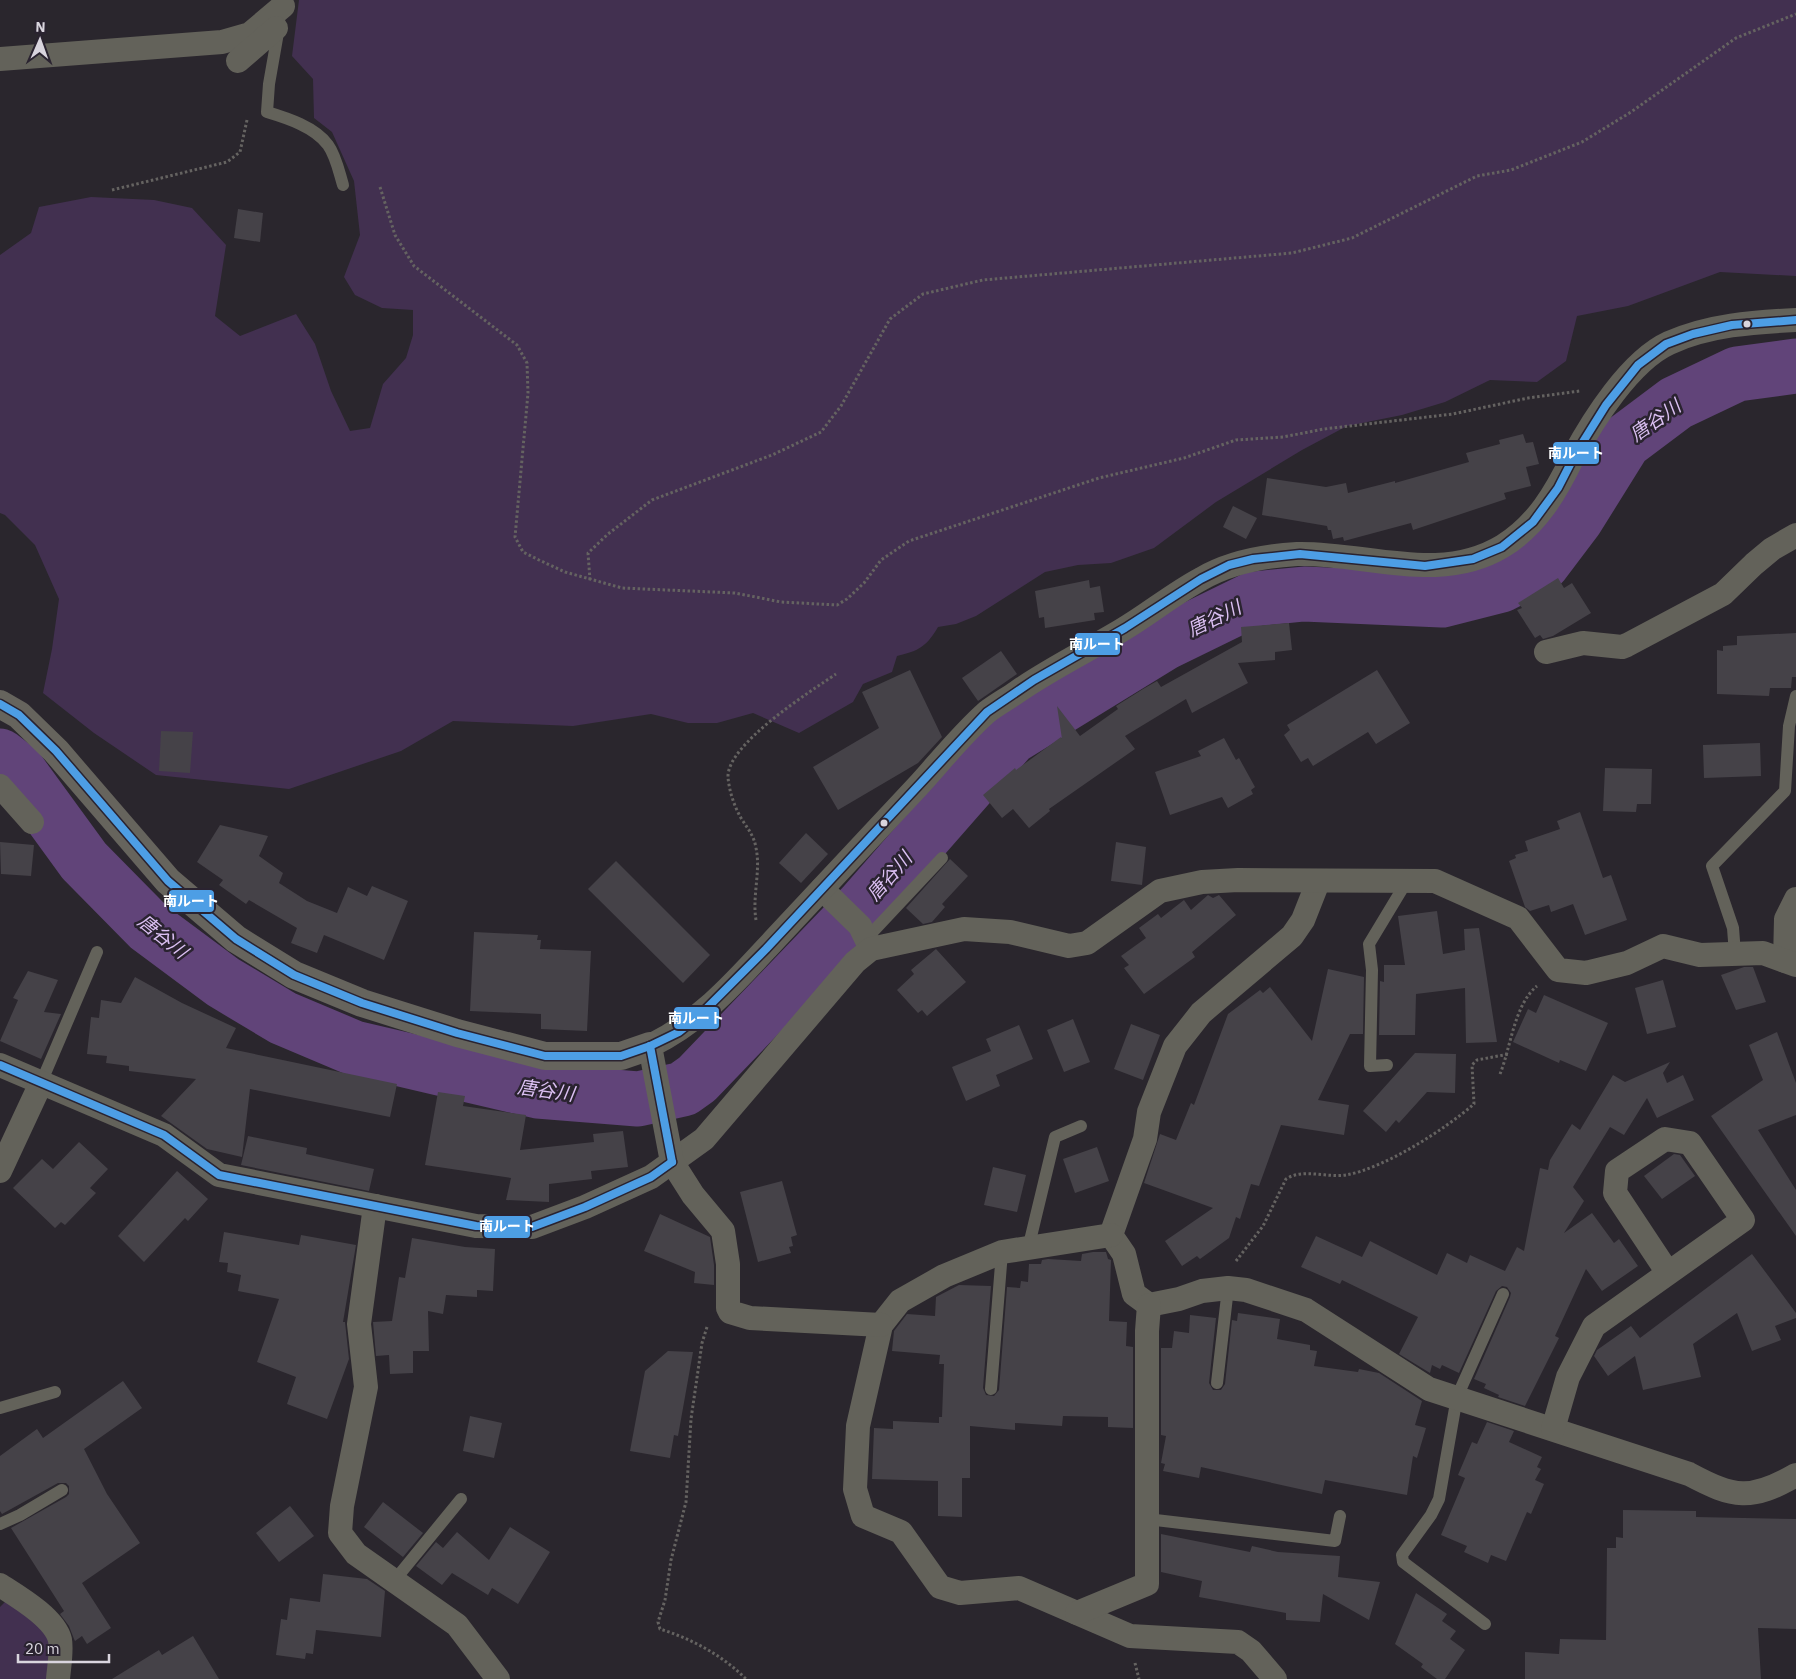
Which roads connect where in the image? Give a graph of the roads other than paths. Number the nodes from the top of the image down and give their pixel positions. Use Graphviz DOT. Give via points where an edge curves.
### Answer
graph roads {
  1 [pos="282,11"];
  2 [pos="0,59"];
  3 [pos="238,61"];
  4 [pos="343,185"];
  5 [pos="1796,320"];
  6 [pos="1796,535"];
  7 [pos="1546,652"];
  8 [pos="1796,696"];
  9 [pos="0,704"];
  10 [pos="0,786"];
  11 [pos="32,822"];
  12 [pos="942,858"];
  13 [pos="1407,881"];
  14 [pos="1318,882"];
  15 [pos="830,896"];
  16 [pos="1796,899"];
  17 [pos="866,937"];
  18 [pos="97,952"];
  19 [pos="1735,954"];
  20 [pos="1791,964"];
  21 [pos="652,1059"];
  22 [pos="0,1065"];
  23 [pos="1387,1065"];
  24 [pos="41,1082"];
  25 [pos="1081,1126"];
  26 [pos="672,1162"];
  27 [pos="0,1171"];
  28 [pos="376,1206"];
  29 [pos="1111,1235"];
  30 [pos="1028,1249"];
  31 [pos="1002,1252"];
  32 [pos="1668,1273"];
  33 [pos="1224,1289"];
  34 [pos="1503,1294"];
  35 [pos="1149,1305"];
  36 [pos="881,1325"];
  37 [pos="1217,1383"];
  38 [pos="991,1389"];
  39 [pos="54,1392"];
  40 [pos="1457,1397"];
  41 [pos="0,1408"];
  42 [pos="1553,1429"];
  43 [pos="1796,1475"];
  44 [pos="62,1490"];
  45 [pos="461,1499"];
  46 [pos="1340,1516"];
  47 [pos="1147,1518"];
  48 [pos="0,1524"];
  49 [pos="394,1581"];
  50 [pos="0,1585"];
  51 [pos="1077,1613"];
  52 [pos="1485,1624"];
  53 [pos="58,1679"];
  54 [pos="498,1679"];
  55 [pos="1275,1679"];
  1 -- 2 [label="street" via="250,34 222,42"];
  1 -- 3 [label="street"];
  1 -- 4 [label="lane" via="267,112 296,122 328,145"];
  5 -- 15 [label="street" via="1732,325 1666,344 1638,365 1606,405 1558,488 1533,522 1502,546 1473,559 1425,566 1300,554 1229,565 1201,579 987,712"];
  6 -- 7 [label="street" via="1766,554 1723,594 1627,645 1584,643"];
  8 -- 19 [label="lane" via="1789,726 1786,791 1712,866 1733,928"];
  9 -- 21 [label="street" via="19,715 56,750 168,881 236,939 294,975 362,1003 545,1056"];
  10 -- 11 [label="street"];
  12 -- 17 [label="lane"];
  13 -- 14 [label="street"];
  13 -- 19 [label="street" via="1435,881 1518,918 1558,970 1586,973 1627,962 1663,946 1700,956"];
  13 -- 23 [label="lane" via="1369,944 1372,970 1370,1066"];
  14 -- 17 [label="street" via="1202,882 1160,891 1087,943 1069,946 1010,932 964,929"];
  14 -- 29 [label="street" via="1303,920 1292,936 1201,1013 1175,1046 1149,1112 1145,1139"];
  15 -- 17 [label="street"];
  15 -- 21 [label="street" via="766,949"];
  16 -- 20 [label="street" via="1786,919"];
  17 -- 26 [label="street" via="855,962 704,1139"];
  18 -- 24 [label="lane"];
  19 -- 20 [label="street" via="1763,952"];
  21 -- 26 [label="street"];
  22 -- 24 [label="street"];
  24 -- 27 [label="street"];
  24 -- 28 [label="street" via="164,1135 219,1175"];
  25 -- 30 [label="lane" via="1055,1137"];
  26 -- 28 [label="street" via="651,1177 585,1208 532,1227 476,1226"];
  26 -- 36 [label="street" via="693,1195 724,1230 730,1312 750,1318"];
  28 -- 49 [label="street" via="359,1324 366,1387 342,1506 340,1534 356,1554"];
  29 -- 30 [label="street"];
  29 -- 35 [label="street" via="1124,1254 1134,1294"];
  30 -- 31 [label="street"];
  31 -- 36 [label="street" via="944,1276 900,1301"];
  31 -- 38 [label="lane"];
  32 -- 32 [label="street" via="1743,1220 1690,1143 1665,1139 1617,1170 1616,1193"];
  32 -- 42 [label="street" via="1594,1326 1568,1377"];
  33 -- 35 [label="street"];
  33 -- 37 [label="lane"];
  33 -- 40 [label="street" via="1246,1290 1306,1310 1429,1389"];
  34 -- 40 [label="lane"];
  35 -- 47 [label="street"];
  36 -- 51 [label="street" via="858,1426 855,1489 863,1516 901,1532 940,1587 960,1593 1019,1588"];
  39 -- 41 [label="lane"];
  40 -- 42 [label="street"];
  40 -- 52 [label="lane" via="1439,1499 1402,1555 1402,1562"];
  42 -- 43 [label="street" via="1689,1474 1730,1492 1752,1495"];
  44 -- 48 [label="lane"];
  45 -- 49 [label="lane"];
  46 -- 47 [label="lane" via="1335,1541"];
  47 -- 51 [label="street" via="1147,1584"];
  49 -- 54 [label="street" via="457,1625"];
  50 -- 53 [label="street" via="17,1594 46,1618 60,1639"];
  51 -- 55 [label="street" via="1130,1636 1238,1642"];
}
